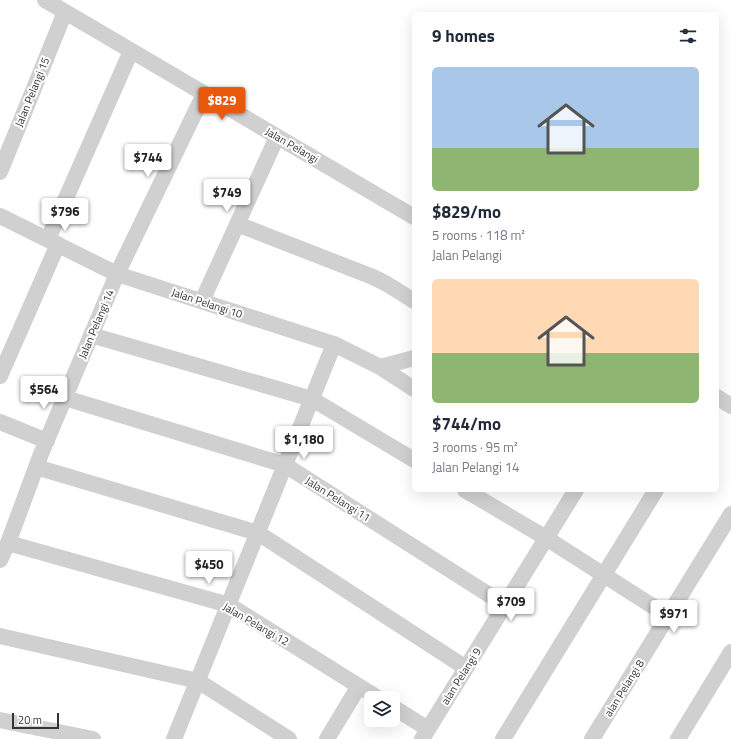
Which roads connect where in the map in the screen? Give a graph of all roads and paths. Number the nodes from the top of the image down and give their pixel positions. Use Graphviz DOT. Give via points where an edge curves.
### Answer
graph roads {
  1 [pos="46,0"];
  2 [pos="65,12"];
  3 [pos="131,51"];
  4 [pos="204,94"];
  5 [pos="277,137"];
  6 [pos="0,172"];
  7 [pos="0,216"];
  8 [pos="412,216"];
  9 [pos="237,224"];
  10 [pos="53,242"];
  11 [pos="117,274"];
  12 [pos="412,300"];
  13 [pos="202,301"];
  14 [pos="91,335"];
  15 [pos="334,344"];
  16 [pos="412,359"];
  17 [pos="380,367"];
  18 [pos="0,376"];
  19 [pos="412,387"];
  20 [pos="65,398"];
  21 [pos="719,398"];
  22 [pos="312,399"];
  23 [pos="731,406"];
  24 [pos="0,422"];
  25 [pos="47,441"];
  26 [pos="412,459"];
  27 [pos="285,465"];
  28 [pos="36,467"];
  29 [pos="468,492"];
  30 [pos="574,492"];
  31 [pos="655,492"];
  32 [pos="731,514"];
  33 [pos="258,533"];
  34 [pos="546,538"];
  35 [pos="8,543"];
  36 [pos="0,560"];
  37 [pos="604,574"];
  38 [pos="229,605"];
  39 [pos="505,605"];
  40 [pos="668,616"];
  41 [pos="0,636"];
  42 [pos="731,652"];
  43 [pos="466,668"];
  44 [pos="198,682"];
  45 [pos="359,686"];
  46 [pos="367,691"];
  47 [pos="400,713"];
  48 [pos="0,720"];
  49 [pos="425,734"];
  50 [pos="93,739"];
  51 [pos="174,739"];
  52 [pos="289,739"];
  53 [pos="327,739"];
  54 [pos="503,739"];
  55 [pos="592,739"];
  56 [pos="678,739"];
  1 -- 2 [label="street, Jalan Pelangi"];
  2 -- 3 [label="street, Jalan Pelangi"];
  2 -- 6 [label="street, Jalan Pelangi 15"];
  3 -- 4 [label="street, Jalan Pelangi"];
  3 -- 10 [label="street"];
  4 -- 5 [label="street, Jalan Pelangi"];
  4 -- 11 [label="street, Jalan Pelangi 14"];
  5 -- 8 [label="street, Jalan Pelangi"];
  5 -- 9 [label="street"];
  7 -- 10 [label="street, Jalan Pelangi 10"];
  9 -- 12 [label="street" via="373,277"];
  9 -- 13 [label="street"];
  10 -- 11 [label="street, Jalan Pelangi 10"];
  10 -- 18 [label="street"];
  11 -- 13 [label="street, Jalan Pelangi 10"];
  11 -- 14 [label="street, Jalan Pelangi 14"];
  13 -- 15 [label="street, Jalan Pelangi 10"];
  14 -- 20 [label="street, Jalan Pelangi 14"];
  14 -- 22 [label="street"];
  15 -- 17 [label="street, Jalan Pelangi 10"];
  15 -- 22 [label="street"];
  16 -- 17 [label="street"];
  17 -- 19 [label="street, Jalan Pelangi 10"];
  20 -- 25 [label="street, Jalan Pelangi 14"];
  20 -- 27 [label="street, Jalan Pelangi 11"];
  21 -- 23 [label="street"];
  22 -- 26 [label="street"];
  22 -- 27 [label="street"];
  24 -- 25 [label="street"];
  25 -- 28 [label="street, Jalan Pelangi 14"];
  27 -- 33 [label="street"];
  27 -- 39 [label="street, Jalan Pelangi 11"];
  28 -- 33 [label="street"];
  28 -- 35 [label="street, Jalan Pelangi 14"];
  29 -- 34 [label="street"];
  30 -- 34 [label="street, alan Pelangi 9"];
  31 -- 37 [label="street"];
  32 -- 40 [label="street, alan Pelangi 8"];
  33 -- 38 [label="street"];
  33 -- 43 [label="street"];
  34 -- 37 [label="street"];
  34 -- 39 [label="street, alan Pelangi 9"];
  35 -- 36 [label="street, Jalan Pelangi 14"];
  35 -- 38 [label="street, Jalan Pelangi 12"];
  37 -- 40 [label="street"];
  37 -- 54 [label="street"];
  38 -- 44 [label="street"];
  38 -- 45 [label="street, Jalan Pelangi 12"];
  39 -- 43 [label="street, alan Pelangi 9"];
  40 -- 55 [label="street, alan Pelangi 8"];
  41 -- 44 [label="street"];
  42 -- 56 [label="street"];
  43 -- 49 [label="street, alan Pelangi 9"];
  44 -- 51 [label="street"];
  44 -- 52 [label="street"];
  45 -- 46 [label="street, Jalan Pelangi 12"];
  45 -- 53 [label="street"];
  47 -- 49 [label="street"];
  48 -- 50 [label="street"];
}
